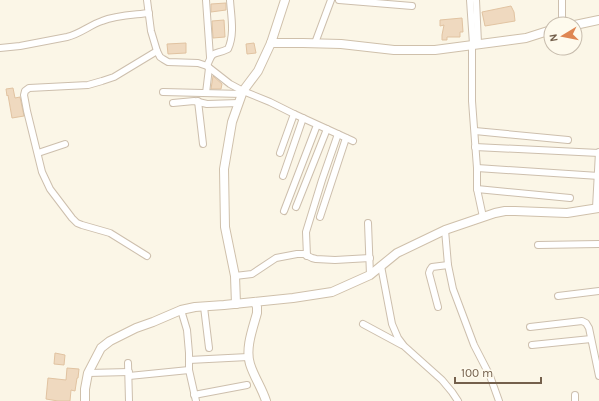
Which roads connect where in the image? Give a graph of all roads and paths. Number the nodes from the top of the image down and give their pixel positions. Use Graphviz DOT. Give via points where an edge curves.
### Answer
graph roads {
  1 [pos="147,0"];
  2 [pos="206,0"];
  3 [pos="230,0"];
  4 [pos="285,0"];
  5 [pos="331,0"];
  6 [pos="339,0"];
  7 [pos="470,0"];
  8 [pos="476,0"];
  9 [pos="562,0"];
  10 [pos="412,6"];
  11 [pos="149,13"];
  12 [pos="562,16"];
  13 [pos="599,20"];
  14 [pos="583,23"];
  15 [pos="543,33"];
  16 [pos="271,43"];
  17 [pos="315,43"];
  18 [pos="474,44"];
  19 [pos="0,48"];
  20 [pos="157,51"];
  21 [pos="210,57"];
  22 [pos="208,67"];
  23 [pos="163,92"];
  24 [pos="206,93"];
  25 [pos="242,93"];
  26 [pos="198,101"];
  27 [pos="173,103"];
  28 [pos="239,103"];
  29 [pos="294,114"];
  30 [pos="303,118"];
  31 [pos="317,125"];
  32 [pos="327,129"];
  33 [pos="474,131"];
  34 [pos="338,134"];
  35 [pos="346,138"];
  36 [pos="568,140"];
  37 [pos="353,141"];
  38 [pos="65,144"];
  39 [pos="203,144"];
  40 [pos="475,147"];
  41 [pos="38,153"];
  42 [pos="280,153"];
  43 [pos="599,153"];
  44 [pos="477,168"];
  45 [pos="283,176"];
  46 [pos="598,176"];
  47 [pos="478,189"];
  48 [pos="570,198"];
  49 [pos="296,207"];
  50 [pos="597,208"];
  51 [pos="284,211"];
  52 [pos="320,217"];
  53 [pos="483,217"];
  54 [pos="368,223"];
  55 [pos="445,230"];
  56 [pos="599,244"];
  57 [pos="538,245"];
  58 [pos="147,256"];
  59 [pos="307,256"];
  60 [pos="370,258"];
  61 [pos="448,265"];
  62 [pos="381,266"];
  63 [pos="370,275"];
  64 [pos="235,276"];
  65 [pos="599,291"];
  66 [pos="558,296"];
  67 [pos="255,302"];
  68 [pos="236,304"];
  69 [pos="204,307"];
  70 [pos="438,308"];
  71 [pos="181,310"];
  72 [pos="363,324"];
  73 [pos="530,327"];
  74 [pos="591,339"];
  75 [pos="532,345"];
  76 [pos="404,346"];
  77 [pos="209,348"];
  78 [pos="248,357"];
  79 [pos="189,360"];
  80 [pos="128,363"];
  81 [pos="189,370"];
  82 [pos="88,373"];
  83 [pos="129,374"];
  84 [pos="599,376"];
  85 [pos="247,385"];
  86 [pos="195,398"];
  87 [pos="85,401"];
  88 [pos="129,401"];
  89 [pos="266,401"];
  90 [pos="458,401"];
  91 [pos="500,401"];
  1 -- 11 [label="street"];
  2 -- 21 [label="street"];
  3 -- 21 [label="street" via="230,46"];
  4 -- 16 [label="street"];
  5 -- 17 [label="street"];
  6 -- 10 [label="street"];
  7 -- 18 [label="street"];
  8 -- 18 [label="street"];
  9 -- 12 [label="street"];
  11 -- 19 [label="street" via="107,19 74,36"];
  11 -- 20 [label="street"];
  13 -- 14 [label="street"];
  15 -- 18 [label="street" via="526,38"];
  16 -- 17 [label="street"];
  16 -- 25 [label="street" via="258,72"];
  17 -- 18 [label="street" via="394,50 435,50"];
  18 -- 33 [label="street"];
  20 -- 22 [label="street" via="160,57 168,62 198,63"];
  20 -- 41 [label="street" via="114,77 102,81 88,85 29,88 25,91 27,111"];
  21 -- 22 [label="street"];
  22 -- 24 [label="street"];
  22 -- 25 [label="street"];
  23 -- 24 [label="street"];
  24 -- 25 [label="street"];
  25 -- 28 [label="street"];
  25 -- 29 [label="street" via="270,102"];
  26 -- 27 [label="street"];
  26 -- 28 [label="street" via="207,104"];
  26 -- 39 [label="street"];
  28 -- 64 [label="street" via="232,122 224,169 225,227"];
  29 -- 30 [label="street"];
  29 -- 42 [label="street"];
  30 -- 31 [label="street"];
  30 -- 45 [label="street"];
  31 -- 32 [label="street"];
  31 -- 51 [label="street"];
  32 -- 34 [label="street"];
  32 -- 49 [label="street"];
  33 -- 36 [label="street"];
  33 -- 40 [label="street"];
  34 -- 35 [label="street"];
  34 -- 59 [label="street" via="306,232"];
  35 -- 37 [label="street"];
  35 -- 52 [label="street"];
  38 -- 41 [label="street"];
  40 -- 43 [label="street"];
  40 -- 44 [label="street"];
  41 -- 58 [label="street" via="42,172 50,189 77,223 110,232"];
  43 -- 46 [label="street"];
  44 -- 46 [label="street"];
  44 -- 47 [label="street"];
  46 -- 50 [label="street"];
  47 -- 48 [label="street"];
  47 -- 53 [label="street"];
  50 -- 53 [label="street" via="567,213 505,212"];
  53 -- 55 [label="street"];
  54 -- 60 [label="street"];
  55 -- 61 [label="street"];
  55 -- 62 [label="street" via="397,253"];
  56 -- 57 [label="street"];
  59 -- 60 [label="street" via="335,260"];
  59 -- 64 [label="street" via="301,254 282,257 252,274"];
  60 -- 63 [label="street"];
  61 -- 70 [label="street" via="432,267 429,274"];
  61 -- 91 [label="street" via="453,289 474,345"];
  62 -- 63 [label="street"];
  62 -- 76 [label="street" via="394,331"];
  63 -- 67 [label="street" via="332,292"];
  64 -- 68 [label="street"];
  65 -- 66 [label="street"];
  67 -- 68 [label="street"];
  67 -- 78 [label="street" via="257,312"];
  68 -- 69 [label="street"];
  69 -- 71 [label="street"];
  69 -- 77 [label="street"];
  71 -- 79 [label="street" via="187,330"];
  71 -- 82 [label="street" via="110,340 101,348"];
  72 -- 76 [label="street"];
  73 -- 74 [label="street" via="582,321 589,328"];
  74 -- 75 [label="street"];
  74 -- 84 [label="street"];
  76 -- 90 [label="street" via="442,380"];
  78 -- 79 [label="street"];
  78 -- 89 [label="street"];
  79 -- 81 [label="street"];
  80 -- 83 [label="street"];
  81 -- 83 [label="street"];
  81 -- 86 [label="street"];
  82 -- 83 [label="street"];
  82 -- 87 [label="street"];
  83 -- 88 [label="street"];
  85 -- 86 [label="street"];
}
